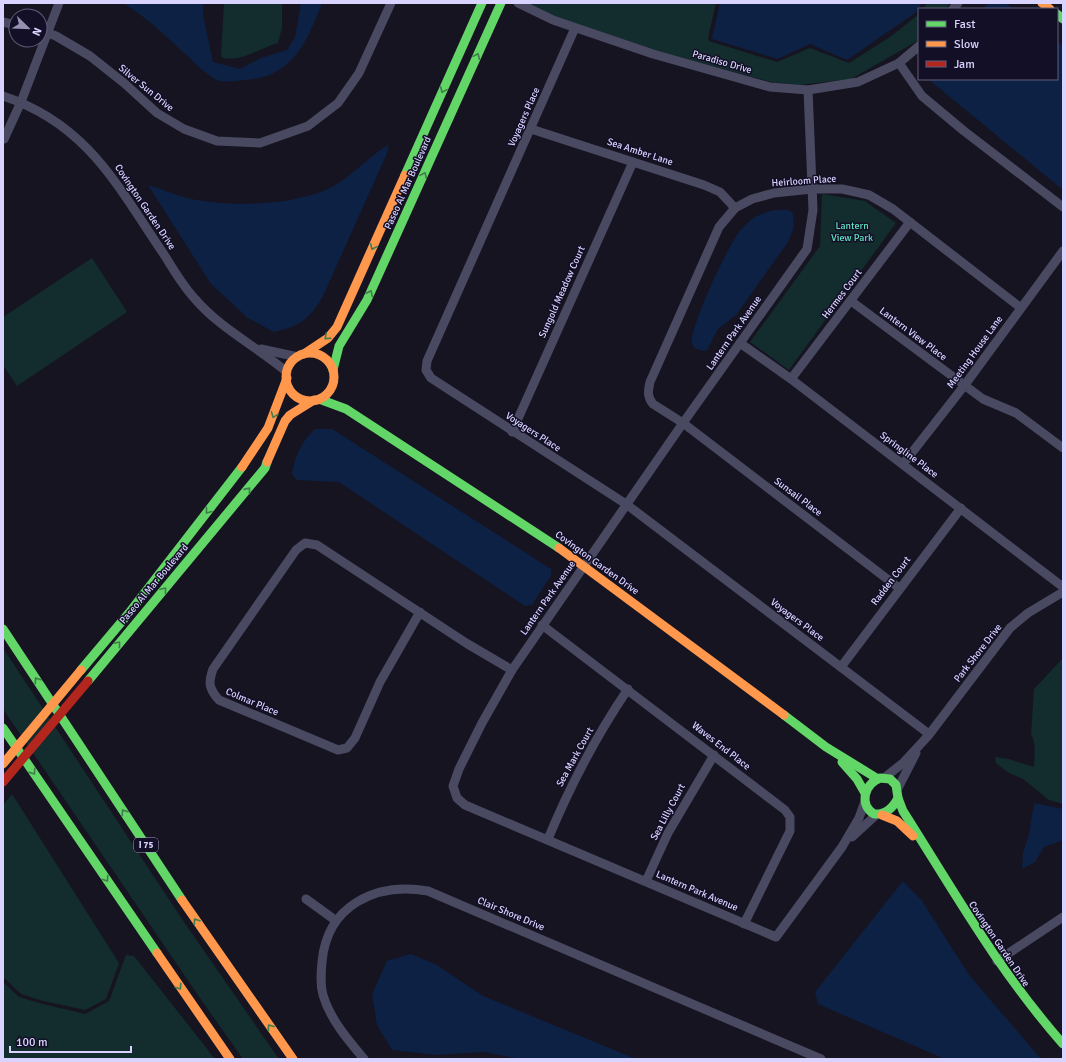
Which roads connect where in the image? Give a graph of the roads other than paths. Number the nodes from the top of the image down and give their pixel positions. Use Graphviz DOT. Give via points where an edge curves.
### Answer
graph roads {
  1 [pos="59,3"];
  2 [pos="391,3"];
  3 [pos="482,3"];
  4 [pos="501,3"];
  5 [pos="518,3"];
  6 [pos="48,24"];
  7 [pos="576,28"];
  8 [pos="48,34"];
  9 [pos="918,47"];
  10 [pos="39,48"];
  11 [pos="899,63"];
  12 [pos="808,90"];
  13 [pos="3,96"];
  14 [pos="21,102"];
  15 [pos="531,129"];
  16 [pos="4,139"];
  17 [pos="633,162"];
  18 [pos="812,189"];
  19 [pos="1063,207"];
  20 [pos="735,208"];
  21 [pos="910,222"];
  22 [pos="1061,257"];
  23 [pos="851,301"];
  24 [pos="1021,308"];
  25 [pos="740,343"];
  26 [pos="254,347"];
  27 [pos="301,355"];
  28 [pos="333,370"];
  29 [pos="287,375"];
  30 [pos="791,379"];
  31 [pos="333,382"];
  32 [pos="964,386"];
  33 [pos="317,399"];
  34 [pos="346,409"];
  35 [pos="683,423"];
  36 [pos="512,432"];
  37 [pos="1063,448"];
  38 [pos="904,464"];
  39 [pos="626,504"];
  40 [pos="960,508"];
  41 [pos="584,565"];
  42 [pos="1063,587"];
  43 [pos="899,588"];
  44 [pos="1063,592"];
  45 [pos="420,612"];
  46 [pos="542,625"];
  47 [pos="3,629"];
  48 [pos="841,667"];
  49 [pos="512,670"];
  50 [pos="628,689"];
  51 [pos="3,728"];
  52 [pos="929,734"];
  53 [pos="923,741"];
  54 [pos="826,747"];
  55 [pos="714,755"];
  56 [pos="3,764"];
  57 [pos="881,778"];
  58 [pos="3,782"];
  59 [pos="898,788"];
  60 [pos="865,793"];
  61 [pos="898,798"];
  62 [pos="864,804"];
  63 [pos="879,815"];
  64 [pos="548,839"];
  65 [pos="842,847"];
  66 [pos="928,849"];
  67 [pos="646,881"];
  68 [pos="306,899"];
  69 [pos="1062,919"];
  70 [pos="335,920"];
  71 [pos="744,924"];
  72 [pos="997,961"];
  73 [pos="1063,1044"];
  74 [pos="230,1059"];
  75 [pos="293,1059"];
  76 [pos="364,1059"];
  77 [pos="821,1059"];
  1 -- 6 [label="street"];
  2 -- 8 [label="street, Silver Sun Drive" via="359,73 338,103 308,126 260,143 217,141 184,130 157,113 90,56"];
  3 -- 27 [label="main road, Paseo Al Mar Boulevard, one-way" via="337,326 328,338"];
  28 -- 4 [label="main road, Paseo Al Mar Boulevard, one-way" via="337,351 361,313"];
  5 -- 7 [label="street, Paradiso Drive"];
  7 -- 12 [label="street, Paradiso Drive" via="653,54 770,87"];
  7 -- 15 [label="street, Voyagers Place"];
  9 -- 11 [label="street, Paradiso Drive"];
  10 -- 14 [label="street"];
  11 -- 12 [label="street, Paradiso Drive" via="858,82"];
  11 -- 19 [label="street" via="922,96"];
  12 -- 18 [label="street, Lantern Park Avenue"];
  13 -- 14 [label="street, Covington Garden Drive"];
  14 -- 16 [label="street"];
  14 -- 26 [label="street, Covington Garden Drive" via="55,121 85,145 109,172 193,297 226,329"];
  15 -- 17 [label="street, Sea Amber Lane"];
  15 -- 36 [label="street, Voyagers Place" via="427,361 426,370 431,378"];
  17 -- 20 [label="street, Sea Amber Lane" via="720,192"];
  17 -- 36 [label="street, Sungold Meadow Court"];
  18 -- 20 [label="street, Heirloom Place" via="774,193 752,199"];
  18 -- 21 [label="street, Heirloom Place" via="842,190 869,196"];
  18 -- 25 [label="street, Lantern Park Avenue" via="813,210 807,249"];
  20 -- 35 [label="street, Heirloom Place" via="719,227 650,382 649,400"];
  21 -- 23 [label="street, Hermes Court"];
  21 -- 24 [label="street, Heirloom Place"];
  22 -- 24 [label="street, Meeting House Lane"];
  23 -- 30 [label="street, Hermes Court"];
  23 -- 32 [label="street, Lantern View Place"];
  24 -- 32 [label="street, Meeting House Lane"];
  25 -- 30 [label="street, Springline Place"];
  25 -- 35 [label="street, Lantern Park Avenue"];
  26 -- 27 [label="street, Covington Garden Drive"];
  26 -- 29 [label="street, Covington Garden Drive"];
  27 -- 28 [label="main road" via="311,353 322,356"];
  27 -- 29 [label="main road" via="293,360"];
  28 -- 31 [label="main road"];
  29 -- 33 [label="main road" via="288,386 296,396 307,400"];
  29 -- 56 [label="main road, Paseo Al Mar Boulevard, one-way, bridge" via="274,416 259,444 129,613"];
  30 -- 38 [label="street, Springline Place"];
  31 -- 33 [label="main road" via="328,392"];
  31 -- 34 [label="main road, Covington Garden Drive"];
  32 -- 37 [label="street, Lantern View Place" via="983,400 1016,413"];
  32 -- 38 [label="street, Meeting House Lane"];
  33 -- 34 [label="main road, Covington Garden Drive"];
  58 -- 33 [label="main road, Paseo Al Mar Boulevard, one-way, bridge" via="265,468 280,429 290,415"];
  34 -- 41 [label="main road, Covington Garden Drive"];
  35 -- 39 [label="street, Lantern Park Avenue"];
  35 -- 43 [label="street, Sunsail Place"];
  36 -- 39 [label="street, Voyagers Place"];
  38 -- 40 [label="street, Springline Place"];
  39 -- 41 [label="street, Lantern Park Avenue"];
  39 -- 48 [label="street, Voyagers Place"];
  40 -- 42 [label="street, Springline Place"];
  40 -- 43 [label="street, Radden Court"];
  41 -- 46 [label="street, Lantern Park Avenue"];
  41 -- 54 [label="main road, Covington Garden Drive"];
  43 -- 48 [label="street, Radden Court"];
  44 -- 52 [label="street, Park Shore Drive" via="1028,612 1010,628"];
  45 -- 45 [label="street, Colmar Place" via="317,545 305,543 296,550 213,669 209,682 210,691 219,700 338,750 347,748 355,738 380,682"];
  45 -- 49 [label="street, Colmar Place"];
  46 -- 49 [label="street, Lantern Park Avenue"];
  46 -- 50 [label="street, Waves End Place"];
  75 -- 47 [label="main road, I 75, one-way" via="181,899"];
  48 -- 52 [label="street, Voyagers Place"];
  49 -- 64 [label="street, Lantern Park Avenue" via="482,723 453,786 457,798 465,805"];
  50 -- 55 [label="street, Waves End Place"];
  50 -- 64 [label="street, Sea Mark Court" via="589,751 569,789"];
  51 -- 74 [label="main road, one-way"];
  52 -- 53 [label="street, Park Shore Drive"];
  53 -- 57 [label="street, Park Shore Drive" via="903,763"];
  53 -- 59 [label="street, Park Shore Drive"];
  54 -- 57 [label="main road, Covington Garden Drive" via="869,775"];
  54 -- 60 [label="main road, Covington Garden Drive" via="852,772"];
  55 -- 67 [label="street, Sea Lilly Court" via="668,833"];
  55 -- 71 [label="street, Waves End Place" via="785,810 791,824 786,840"];
  57 -- 59 [label="main road, Covington Garden Drive" via="892,781"];
  57 -- 60 [label="main road" via="870,785"];
  59 -- 61 [label="main road, Covington Garden Drive"];
  60 -- 62 [label="main road"];
  61 -- 63 [label="main road" via="892,808"];
  61 -- 66 [label="main road, Covington Garden Drive" via="903,811"];
  62 -- 63 [label="main road, Covington Garden Drive" via="868,810"];
  62 -- 65 [label="street"];
  63 -- 65 [label="street"];
  63 -- 66 [label="main road, Covington Garden Drive" via="897,821"];
  64 -- 67 [label="street, Lantern Park Avenue"];
  65 -- 71 [label="street, Lantern Park Avenue" via="776,937"];
  66 -- 72 [label="main road, Covington Garden Drive" via="959,904"];
  67 -- 71 [label="street, Lantern Park Avenue"];
  68 -- 70 [label="street"];
  69 -- 72 [label="street"];
  70 -- 76 [label="street, Clair Shore Drive" via="323,948 320,980 332,1015"];
  70 -- 77 [label="street, Clair Shore Drive" via="351,905 371,895 392,889 412,888 428,891"];
  72 -- 73 [label="main road, Covington Garden Drive"];
}
